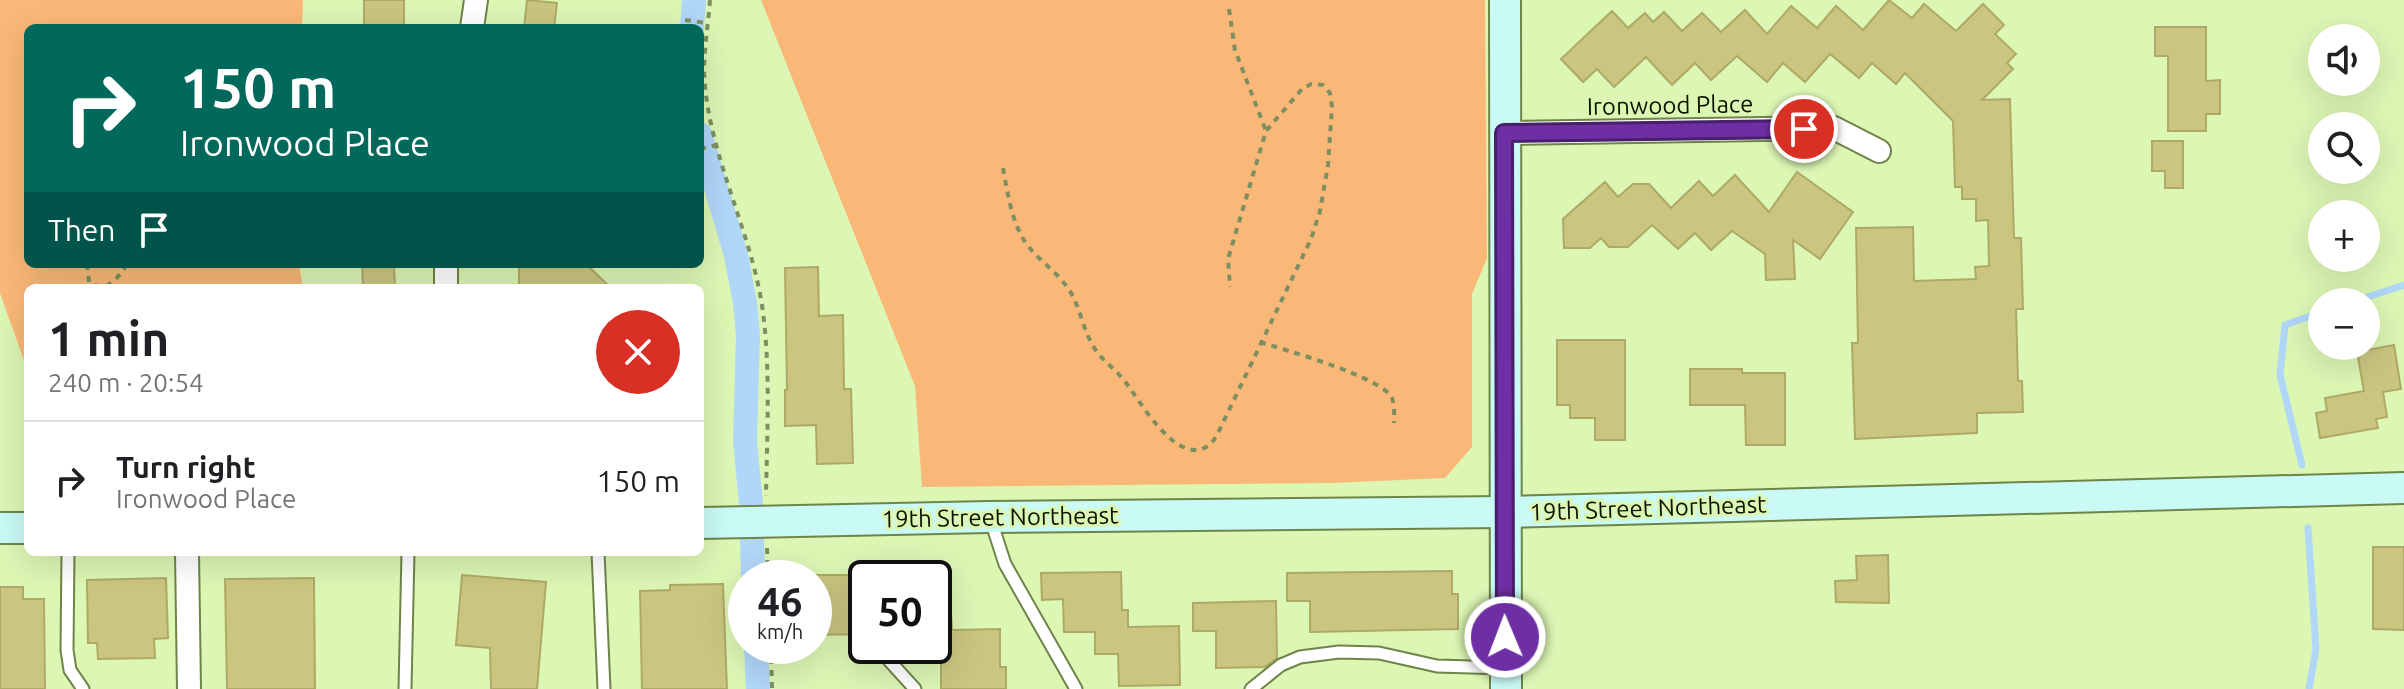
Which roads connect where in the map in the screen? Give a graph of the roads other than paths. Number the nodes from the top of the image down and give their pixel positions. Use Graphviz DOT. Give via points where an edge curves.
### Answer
graph roads {
  1 [pos="476,0"];
  2 [pos="1505,0"];
  3 [pos="473,24"];
  4 [pos="1504,133"];
  5 [pos="1879,151"];
  6 [pos="2404,488"];
  7 [pos="1504,512"];
  8 [pos="989,517"];
  9 [pos="704,523"];
  10 [pos="0,528"];
  11 [pos="24,528"];
  12 [pos="68,556"];
  13 [pos="187,556"];
  14 [pos="408,556"];
  15 [pos="598,556"];
  16 [pos="892,664"];
  17 [pos="1506,678"];
  18 [pos="83,689"];
  19 [pos="189,689"];
  20 [pos="405,689"];
  21 [pos="604,689"];
  22 [pos="915,689"];
  23 [pos="1076,689"];
  24 [pos="1251,689"];
  1 -- 3 [label="street"];
  2 -- 4 [label="street"];
  4 -- 5 [label="street, Ironwood Place" via="1834,128"];
  4 -- 7 [label="street"];
  6 -- 7 [label="street, 19th Street Northeast"];
  7 -- 8 [label="street, 19th Street Northeast"];
  7 -- 17 [label="street"];
  8 -- 9 [label="street, 19th Street Northeast"];
  8 -- 23 [label="lane" via="1005,564"];
  10 -- 11 [label="street"];
  12 -- 18 [label="lane" via="67,650 70,670"];
  13 -- 19 [label="street"];
  14 -- 20 [label="lane"];
  15 -- 21 [label="lane"];
  16 -- 22 [label="lane"];
  17 -- 24 [label="lane" via="1379,653 1339,652 1300,657"];
}
